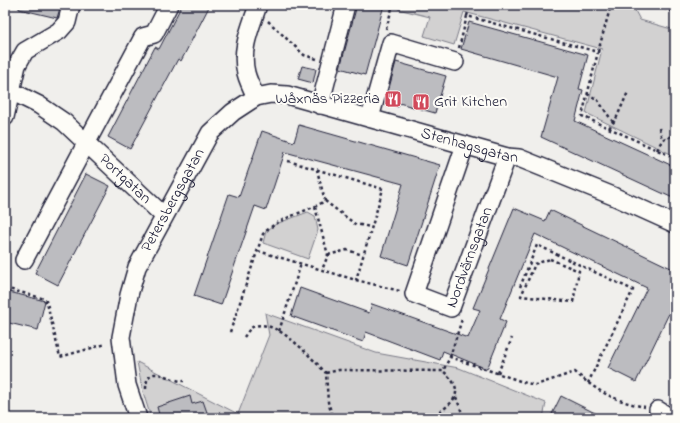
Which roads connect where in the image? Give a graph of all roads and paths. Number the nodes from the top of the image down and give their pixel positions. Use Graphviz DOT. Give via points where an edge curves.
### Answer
graph roads {
  1 [pos="71,5"];
  2 [pos="169,5"];
  3 [pos="346,5"];
  4 [pos="470,5"];
  5 [pos="611,5"];
  6 [pos="652,5"];
  7 [pos="262,12"];
  8 [pos="675,12"];
  9 [pos="467,16"];
  10 [pos="598,52"];
  11 [pos="457,57"];
  12 [pos="331,63"];
  13 [pos="11,91"];
  14 [pos="628,92"];
  15 [pos="587,94"];
  16 [pos="256,97"];
  17 [pos="320,104"];
  18 [pos="5,117"];
  19 [pos="370,118"];
  20 [pos="613,122"];
  21 [pos="609,128"];
  22 [pos="659,128"];
  23 [pos="675,136"];
  24 [pos="662,139"];
  25 [pos="86,143"];
  26 [pos="465,145"];
  27 [pos="657,150"];
  28 [pos="507,156"];
  29 [pos="675,158"];
  30 [pos="288,161"];
  31 [pos="317,170"];
  32 [pos="325,201"];
  33 [pos="315,207"];
  34 [pos="164,216"];
  35 [pos="675,224"];
  36 [pos="371,227"];
  37 [pos="258,251"];
  38 [pos="328,255"];
  39 [pos="363,255"];
  40 [pos="24,260"];
  41 [pos="301,264"];
  42 [pos="322,270"];
  43 [pos="579,271"];
  44 [pos="356,280"];
  45 [pos="520,286"];
  46 [pos="5,288"];
  47 [pos="414,294"];
  48 [pos="451,308"];
  49 [pos="279,331"];
  50 [pos="230,332"];
  51 [pos="244,337"];
  52 [pos="512,338"];
  53 [pos="111,343"];
  54 [pos="450,357"];
  55 [pos="443,370"];
  56 [pos="326,373"];
  57 [pos="498,373"];
  58 [pos="184,381"];
  59 [pos="588,383"];
  60 [pos="146,392"];
  61 [pos="456,397"];
  62 [pos="665,414"];
  63 [pos="138,418"];
  64 [pos="334,418"];
  65 [pos="429,418"];
  66 [pos="464,418"];
  1 -- 13 [label="street" via="67,22 59,31 25,51"];
  2 -- 25 [label="street" via="154,34 142,36"];
  3 -- 12 [label="street"];
  4 -- 9 [label="path"];
  5 -- 10 [label="path"];
  6 -- 8 [label="path"];
  7 -- 12 [label="path" via="304,55"];
  7 -- 16 [label="street" via="245,47 244,61 246,74"];
  9 -- 10 [label="path"];
  9 -- 11 [label="path"];
  10 -- 15 [label="path"];
  11 -- 19 [label="street" via="391,43"];
  12 -- 17 [label="street"];
  13 -- 18 [label="street"];
  13 -- 25 [label="street, Portgatan" via="39,105 64,122"];
  14 -- 20 [label="path"];
  15 -- 20 [label="path" via="597,99"];
  15 -- 21 [label="path" via="582,116"];
  16 -- 17 [label="street, Stenhagsgatan" via="286,95"];
  16 -- 34 [label="street, Petersbergsgatan" via="210,133"];
  17 -- 19 [label="street, Stenhagsgatan"];
  19 -- 26 [label="street, Stenhagsgatan"];
  20 -- 21 [label="path"];
  21 -- 27 [label="path"];
  22 -- 24 [label="path"];
  23 -- 24 [label="path"];
  24 -- 27 [label="path"];
  25 -- 34 [label="street, Portgatan"];
  25 -- 40 [label="street"];
  26 -- 28 [label="street, Stenhagsgatan"];
  26 -- 47 [label="street, Nordvärnsgatan"];
  27 -- 29 [label="path"];
  28 -- 35 [label="street, Stenhagsgatan" via="519,158 613,196"];
  28 -- 48 [label="street, Nordvärnsgatan"];
  30 -- 31 [label="path"];
  31 -- 32 [label="path"];
  31 -- 36 [label="path" via="383,189"];
  32 -- 33 [label="path"];
  32 -- 36 [label="path" via="355,224"];
  33 -- 37 [label="path" via="271,225 263,234"];
  33 -- 38 [label="path"];
  34 -- 63 [label="street, Petersbergsgatan" via="137,267 120,337 127,385"];
  36 -- 39 [label="path"];
  37 -- 41 [label="path"];
  37 -- 50 [label="path"];
  38 -- 39 [label="path" via="347,250"];
  38 -- 42 [label="path"];
  39 -- 44 [label="path"];
  41 -- 42 [label="path"];
  41 -- 49 [label="path"];
  42 -- 44 [label="path"];
  43 -- 43 [label="path" via="573,302 521,296 535,264 550,259"];
  44 -- 47 [label="path"];
  45 -- 59 [label="path" via="537,245 633,290"];
  46 -- 53 [label="path" via="48,303 60,357"];
  47 -- 48 [label="street, Nordvärnsgatan"];
  48 -- 54 [label="path" via="463,316"];
  49 -- 51 [label="path" via="256,325"];
  49 -- 56 [label="path"];
  52 -- 57 [label="path"];
  54 -- 55 [label="path"];
  54 -- 57 [label="path"];
  55 -- 56 [label="path" via="338,370"];
  55 -- 61 [label="path" via="452,379"];
  56 -- 64 [label="path" via="328,402"];
  57 -- 59 [label="path" via="536,385 575,372"];
  58 -- 60 [label="path" via="154,374 148,378"];
  59 -- 62 [label="path" via="624,403"];
  61 -- 65 [label="path" via="453,402"];
  61 -- 66 [label="path"];
}
